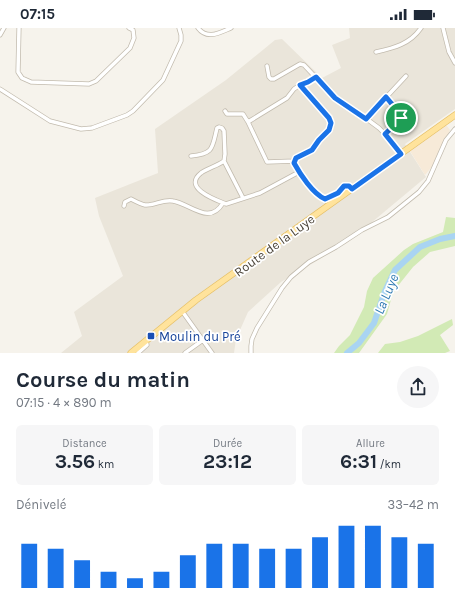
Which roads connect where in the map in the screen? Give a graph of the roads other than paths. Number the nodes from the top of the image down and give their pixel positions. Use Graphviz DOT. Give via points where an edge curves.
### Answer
graph roads {
  1 [pos="4,28"];
  2 [pos="19,28"];
  3 [pos="129,28"];
  4 [pos="178,28"];
  5 [pos="198,28"];
  6 [pos="231,28"];
  7 [pos="422,28"];
  8 [pos="444,28"];
  9 [pos="0,35"];
  10 [pos="376,52"];
  11 [pos="455,63"];
  12 [pos="267,66"];
  13 [pos="406,76"];
  14 [pos="316,77"];
  15 [pos="300,85"];
  16 [pos="0,89"];
  17 [pos="386,97"];
  18 [pos="225,111"];
  19 [pos="455,115"];
  20 [pos="366,119"];
  21 [pos="248,122"];
  22 [pos="455,129"];
  23 [pos="385,134"];
  24 [pos="401,154"];
  25 [pos="191,156"];
  26 [pos="224,161"];
  27 [pos="294,161"];
  28 [pos="299,172"];
  29 [pos="352,189"];
  30 [pos="243,198"];
  31 [pos="224,203"];
  32 [pos="124,206"];
  33 [pos="183,312"];
  34 [pos="146,340"];
  35 [pos="203,340"];
  36 [pos="131,353"];
  37 [pos="138,353"];
  38 [pos="185,353"];
  39 [pos="212,353"];
  40 [pos="251,353"];
  1 -- 9 [label="street"];
  2 -- 3 [label="street" via="18,72 22,78 31,82 89,84 96,81 130,48 133,33"];
  4 -- 16 [label="street" via="181,41 161,82 131,113 95,127 82,129 50,121"];
  5 -- 6 [label="street" via="210,35"];
  7 -- 10 [label="street" via="409,41"];
  8 -- 11 [label="street" via="449,52"];
  12 -- 14 [label="street" via="271,79 300,64"];
  13 -- 17 [label="street"];
  14 -- 15 [label="street"];
  14 -- 20 [label="street" via="335,98"];
  15 -- 21 [label="street" via="287,98"];
  15 -- 27 [label="street" via="331,120 331,127 312,150"];
  17 -- 20 [label="street"];
  17 -- 23 [label="street" via="402,116"];
  18 -- 21 [label="street" via="227,114 243,114"];
  19 -- 24 [label="main road, Route de la Luye"];
  20 -- 23 [label="street"];
  21 -- 27 [label="street" via="267,162"];
  22 -- 40 [label="street" via="446,140 428,181 418,192 388,217 308,262 291,276 257,328 252,339"];
  23 -- 24 [label="street"];
  24 -- 29 [label="main road, Route de la Luye"];
  25 -- 26 [label="street" via="207,153 212,149 217,128 220,127 224,131"];
  26 -- 30 [label="street"];
  26 -- 31 [label="street" via="200,174 196,181 202,193"];
  27 -- 28 [label="street"];
  28 -- 29 [label="street" via="320,197 325,199 338,193 344,186"];
  28 -- 30 [label="street" via="260,193"];
  29 -- 33 [label="main road, Route de la Luye"];
  30 -- 31 [label="street"];
  31 -- 32 [label="street" via="211,213 194,210 172,201 145,205 131,199 125,202"];
  33 -- 34 [label="main road, Route de la Luye"];
  33 -- 35 [label="street"];
  34 -- 36 [label="main road, Route de la Luye"];
  34 -- 37 [label="street" via="147,345"];
  35 -- 38 [label="street"];
  35 -- 39 [label="street"];
}
